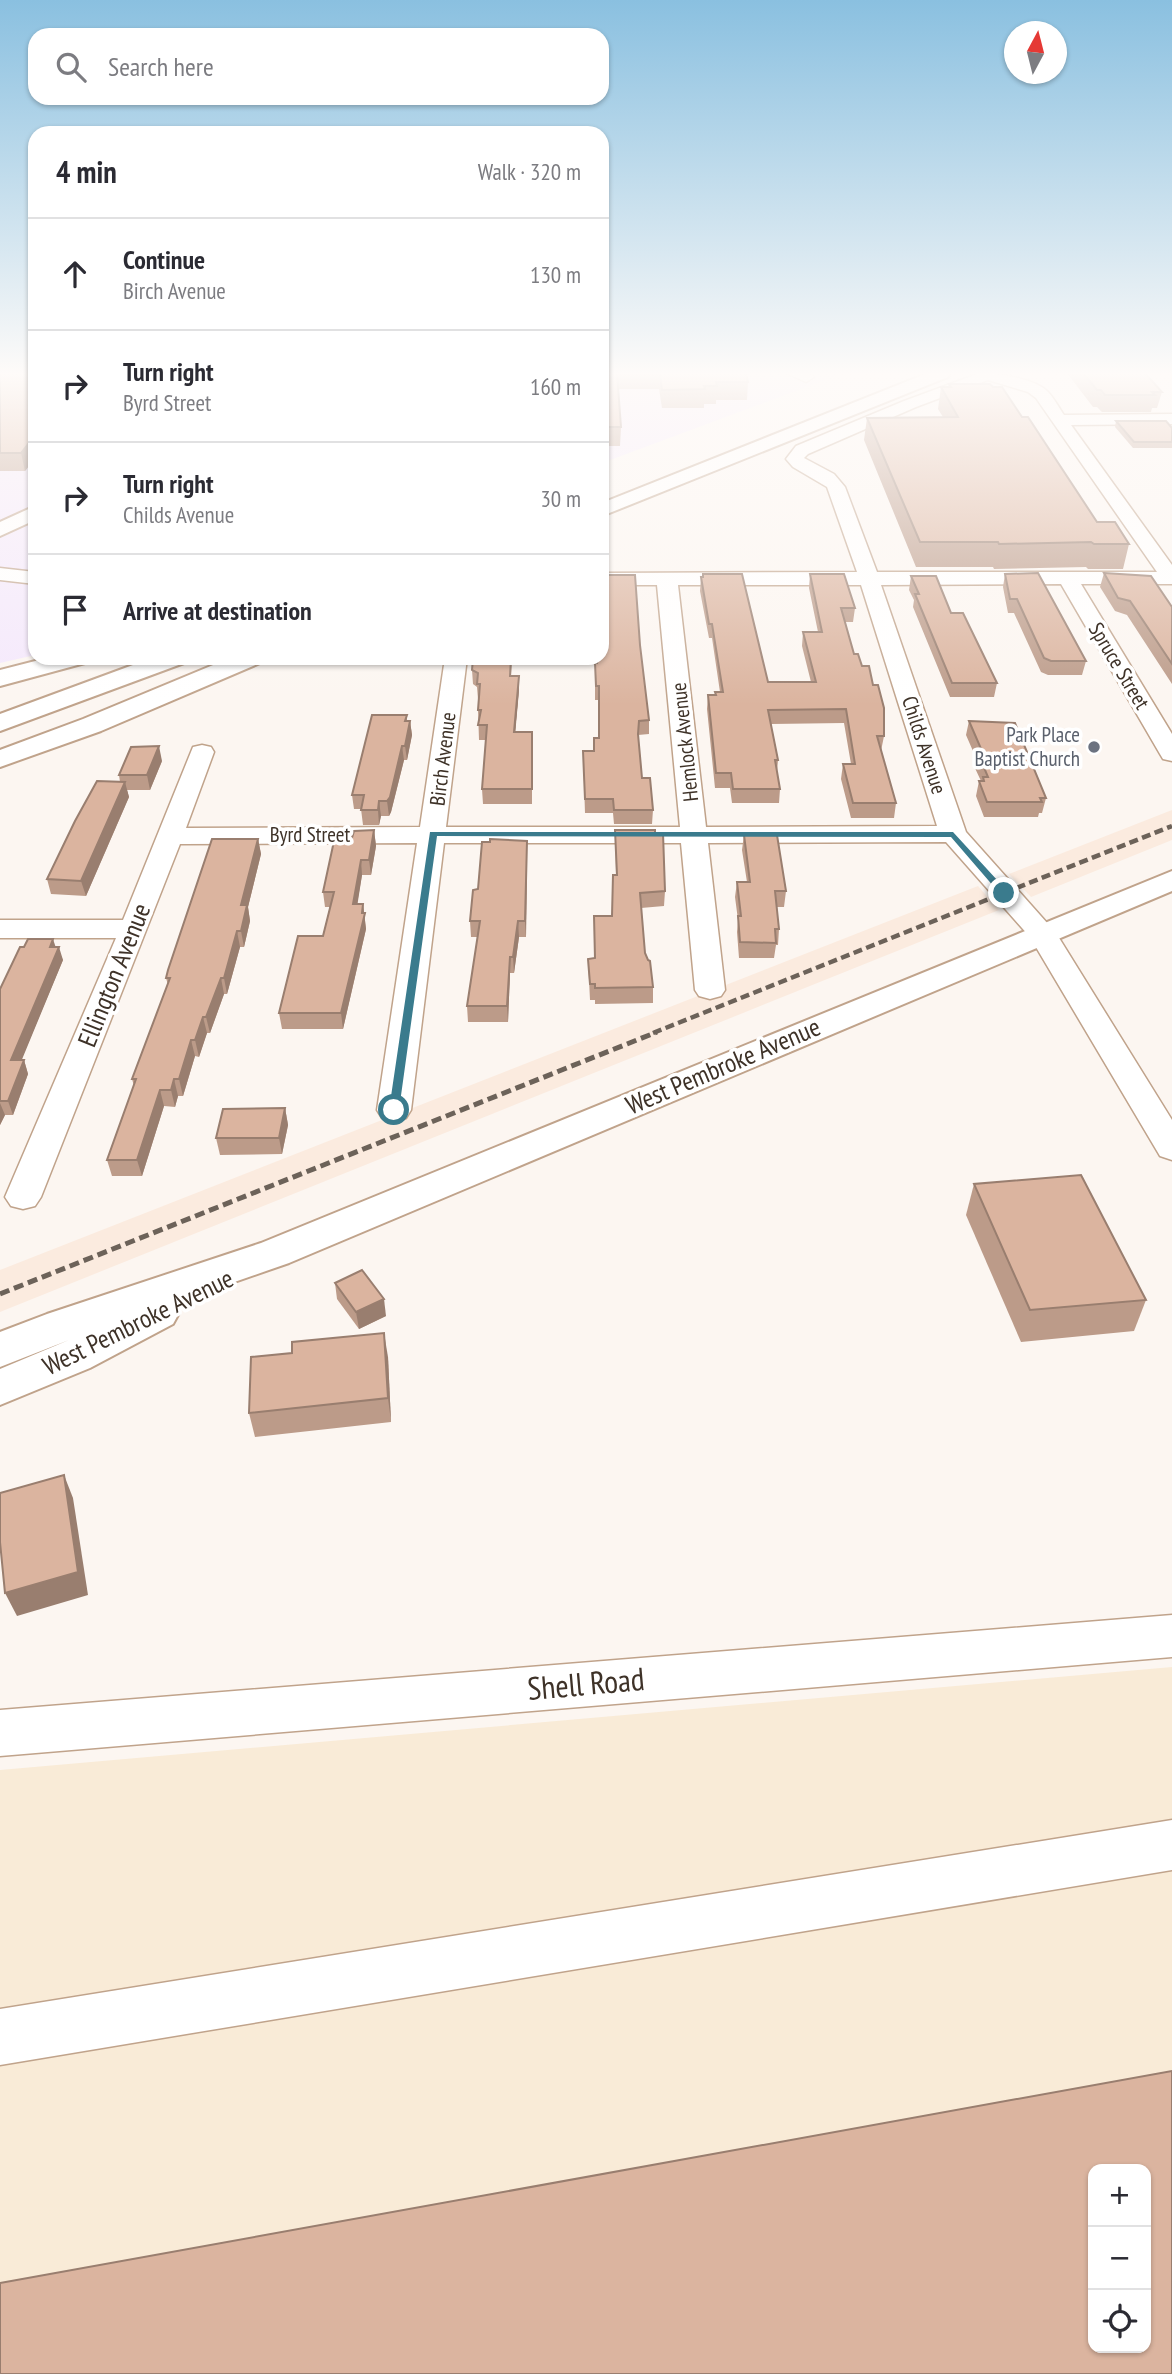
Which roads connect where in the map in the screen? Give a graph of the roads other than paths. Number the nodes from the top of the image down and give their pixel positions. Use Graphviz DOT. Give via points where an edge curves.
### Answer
graph roads {
  1 [pos="667,484"];
  2 [pos="834,484"];
  3 [pos="1105,484"];
  4 [pos="609,507"];
  5 [pos="28,516"];
  6 [pos="0,530"];
  7 [pos="28,532"];
  8 [pos="0,546"];
  9 [pos="0,574"];
  10 [pos="28,577"];
  11 [pos="667,578"];
  12 [pos="869,578"];
  13 [pos="1067,578"];
  14 [pos="1171,578"];
  15 [pos="609,579"];
  16 [pos="49,665"];
  17 [pos="156,665"];
  18 [pos="229,665"];
  19 [pos="233,665"];
  20 [pos="455,665"];
  21 [pos="0,678"];
  22 [pos="0,723"];
  23 [pos="0,747"];
  24 [pos="202,752"];
  25 [pos="1172,754"];
  26 [pos="0,759"];
  27 [pos="433,834"];
  28 [pos="695,834"];
  29 [pos="953,834"];
  30 [pos="170,836"];
  31 [pos="1172,880"];
  32 [pos="0,929"];
  33 [pos="134,929"];
  34 [pos="1042,933"];
  35 [pos="710,990"];
  36 [pos="394,1110"];
  37 [pos="1172,1148"];
  38 [pos="23,1197"];
  39 [pos="275,1253"];
  40 [pos="0,1350"];
  41 [pos="0,1388"];
  42 [pos="1172,1636"];
  43 [pos="0,1733"];
  44 [pos="1172,1845"];
  45 [pos="0,2037"];
  1 -- 4 [label="main road"];
  2 -- 12 [label="street, Childs Avenue"];
  3 -- 14 [label="street"];
  5 -- 6 [label="main road"];
  7 -- 8 [label="main road"];
  9 -- 10 [label="street"];
  11 -- 12 [label="street"];
  11 -- 15 [label="street"];
  11 -- 28 [label="street, Hemlock Avenue"];
  12 -- 13 [label="street"];
  12 -- 29 [label="street, Childs Avenue"];
  13 -- 14 [label="street"];
  13 -- 25 [label="street, Spruce Street"];
  16 -- 21 [label="main road"];
  17 -- 22 [label="main road"];
  18 -- 23 [label="main road"];
  19 -- 26 [label="main road"];
  20 -- 27 [label="street, Birch Avenue"];
  24 -- 30 [label="street, Ellington Avenue"];
  27 -- 28 [label="street, Byrd Street"];
  27 -- 30 [label="street, Byrd Street"];
  27 -- 36 [label="street, Birch Avenue"];
  28 -- 29 [label="street, Byrd Street"];
  28 -- 35 [label="street, Hemlock Avenue"];
  29 -- 34 [label="street, Childs Avenue"];
  30 -- 33 [label="street, Ellington Avenue"];
  31 -- 34 [label="main road, West Pembroke Avenue"];
  32 -- 33 [label="street"];
  33 -- 38 [label="street, Ellington Avenue"];
  34 -- 37 [label="street, Childs Avenue"];
  34 -- 39 [label="main road, West Pembroke Avenue"];
  39 -- 40 [label="main road, West Pembroke Avenue"];
  39 -- 41 [label="main road, West Pembroke Avenue" via="75,1356"];
  42 -- 43 [label="street, Shell Road"];
  44 -- 45 [label="street"];
}
